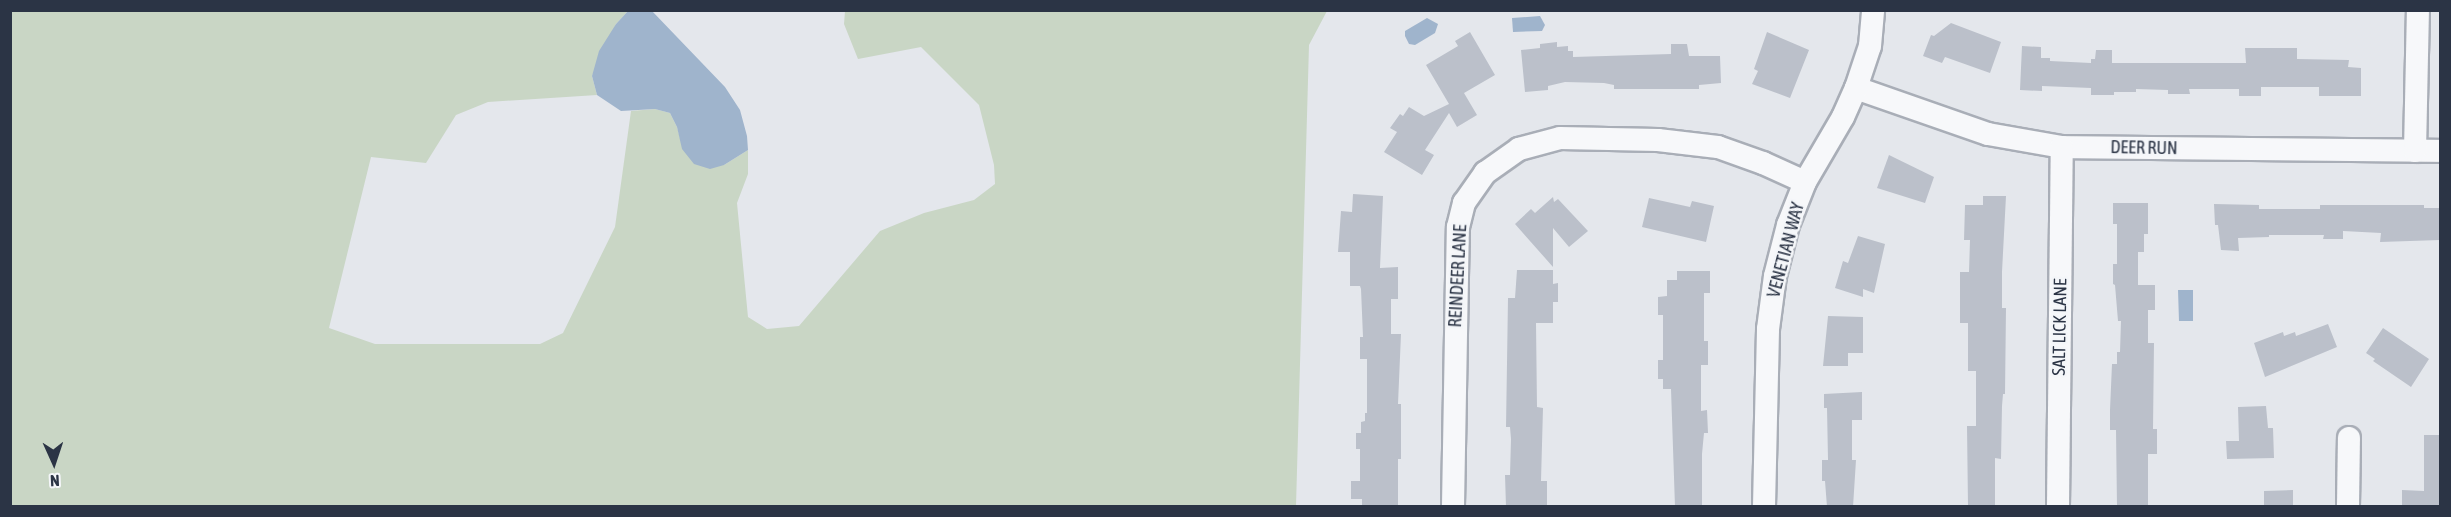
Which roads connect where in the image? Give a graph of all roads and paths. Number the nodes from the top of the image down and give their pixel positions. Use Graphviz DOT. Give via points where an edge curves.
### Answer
graph roads {
  1 [pos="1873,10"];
  2 [pos="2418,10"];
  3 [pos="1856,88"];
  4 [pos="2062,147"];
  5 [pos="2415,151"];
  6 [pos="2440,151"];
  7 [pos="1805,182"];
  8 [pos="2349,438"];
  9 [pos="1453,507"];
  10 [pos="1764,507"];
  11 [pos="2058,507"];
  12 [pos="2349,507"];
  1 -- 3 [label="street, VENETIAN WAY" via="1870,46"];
  2 -- 5 [label="street"];
  3 -- 4 [label="street, DEER RUN" via="1988,134"];
  3 -- 7 [label="street, VENETIAN WAY"];
  4 -- 5 [label="street, DEER RUN"];
  4 -- 11 [label="street, SALT LICK LANE"];
  5 -- 6 [label="street, DEER RUN"];
  7 -- 9 [label="street, REINDEER LANE" via="1718,147 1658,140 1560,138 1519,149 1485,173 1464,202 1458,227"];
  7 -- 10 [label="street, VENETIAN WAY" via="1788,225 1775,276 1768,329"];
  8 -- 12 [label="street"];
}
